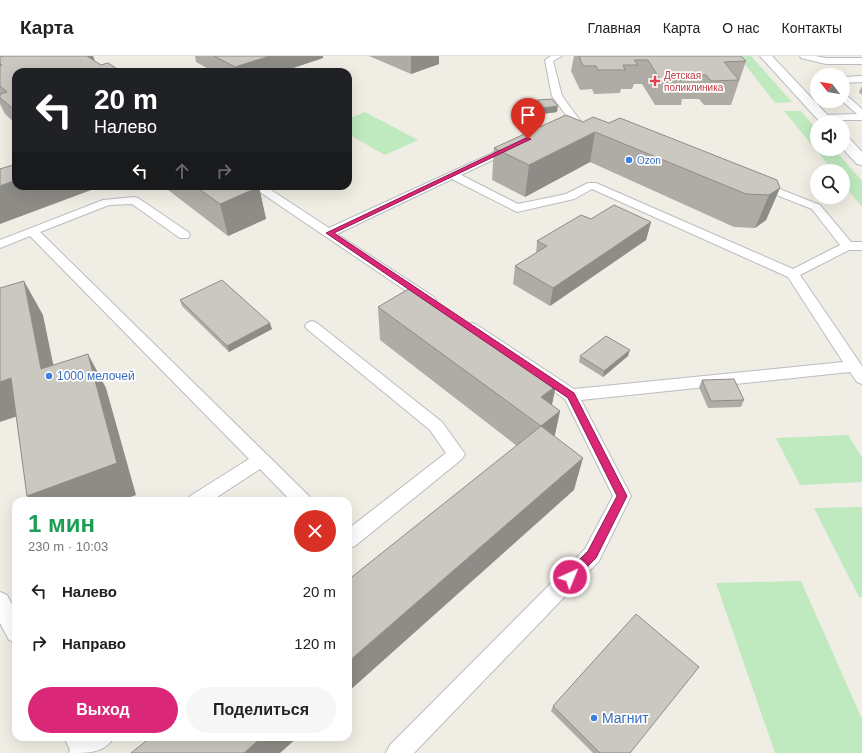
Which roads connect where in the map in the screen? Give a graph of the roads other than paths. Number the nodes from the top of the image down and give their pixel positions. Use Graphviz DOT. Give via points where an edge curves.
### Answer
graph roads {
  1 [pos="558,56"];
  2 [pos="767,56"];
  3 [pos="804,56"];
  4 [pos="862,61"];
  5 [pos="862,79"];
  6 [pos="850,80"];
  7 [pos="850,104"];
  8 [pos="862,115"];
  9 [pos="821,116"];
  10 [pos="850,117"];
  11 [pos="561,132"];
  12 [pos="521,142"];
  13 [pos="850,148"];
  14 [pos="862,161"];
  15 [pos="452,175"];
  16 [pos="745,179"];
  17 [pos="263,190"];
  18 [pos="32,231"];
  19 [pos="329,233"];
  20 [pos="184,235"];
  21 [pos="0,244"];
  22 [pos="847,246"];
  23 [pos="862,246"];
  24 [pos="793,274"];
  25 [pos="441,308"];
  26 [pos="460,321"];
  27 [pos="312,326"];
  28 [pos="858,372"];
  29 [pos="571,395"];
  30 [pos="262,460"];
  31 [pos="202,497"];
  32 [pos="299,497"];
  33 [pos="352,537"];
  34 [pos="0,602"];
  35 [pos="12,620"];
  36 [pos="398,753"];
  1 -- 11 [label="lane" via="549,60 557,96 584,128"];
  2 -- 9 [label="street"];
  3 -- 4 [label="lane" via="826,61"];
  5 -- 6 [label="lane"];
  7 -- 8 [label="lane"];
  8 -- 10 [label="lane"];
  12 -- 15 [label="lane"];
  13 -- 14 [label="street"];
  15 -- 19 [label="lane"];
  15 -- 24 [label="lane" via="517,208 570,197 592,185"];
  16 -- 22 [label="lane" via="816,206"];
  17 -- 19 [label="lane"];
  18 -- 20 [label="lane" via="107,202 134,200"];
  18 -- 21 [label="lane"];
  18 -- 30 [label="lane"];
  19 -- 25 [label="lane"];
  22 -- 23 [label="lane"];
  22 -- 24 [label="lane"];
  24 -- 28 [label="lane"];
  26 -- 29 [label="lane"];
  27 -- 33 [label="lane" via="436,426 456,454"];
  28 -- 29 [label="lane"];
  29 -- 36 [label="lane" via="622,496 592,555"];
  30 -- 31 [label="lane"];
  30 -- 32 [label="lane"];
  34 -- 35 [label="lane"];
}
